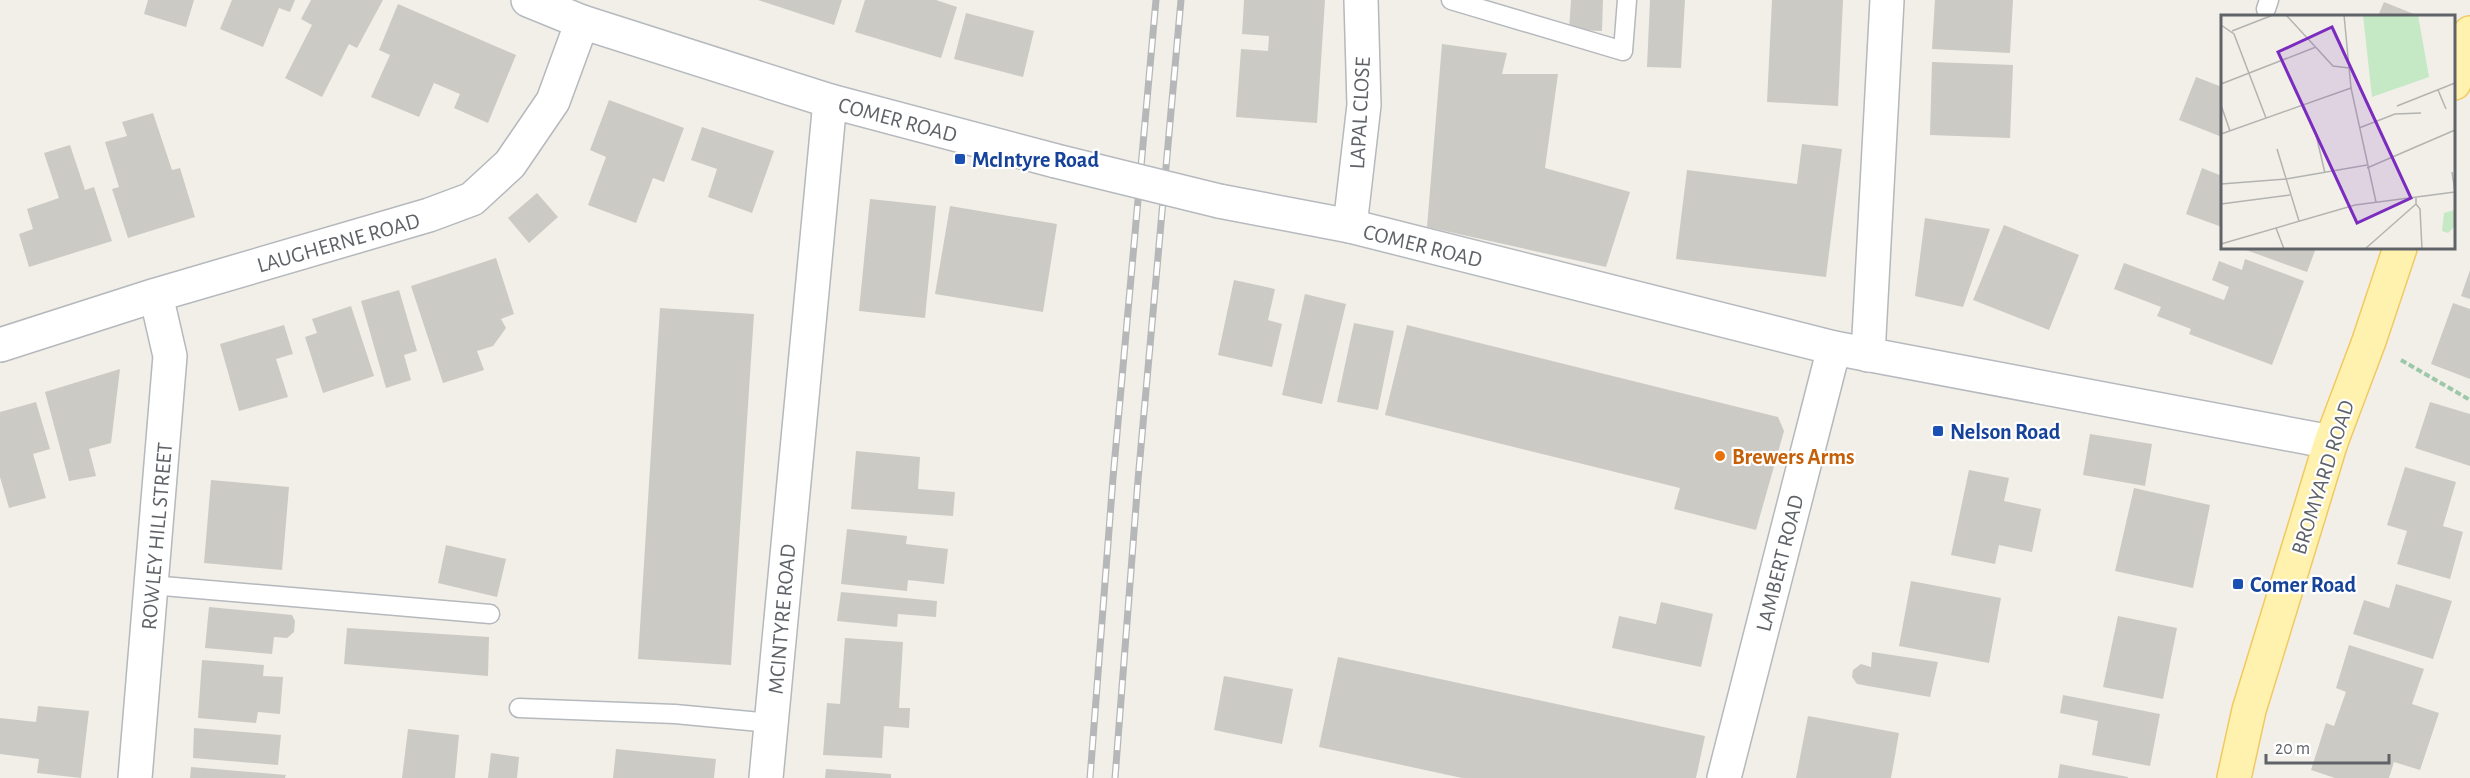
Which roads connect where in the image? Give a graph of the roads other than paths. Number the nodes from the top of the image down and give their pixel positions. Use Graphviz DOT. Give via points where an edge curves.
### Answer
graph roads {
  1 [pos="528,0"];
  2 [pos="1361,0"];
  3 [pos="1451,0"];
  4 [pos="1627,0"];
  5 [pos="1887,0"];
  6 [pos="582,22"];
  7 [pos="2470,33"];
  8 [pos="2455,80"];
  9 [pos="830,101"];
  10 [pos="1350,226"];
  11 [pos="2400,249"];
  12 [pos="156,295"];
  13 [pos="0,345"];
  14 [pos="1834,348"];
  15 [pos="1868,355"];
  16 [pos="2331,442"];
  17 [pos="151,585"];
  18 [pos="490,614"];
  19 [pos="519,708"];
  20 [pos="771,723"];
  21 [pos="135,778"];
  22 [pos="766,778"];
  23 [pos="1725,778"];
  24 [pos="2234,778"];
  1 -- 6 [label="street, COMER ROAD"];
  2 -- 10 [label="street, LAPAL CLOSE" via="1364,105"];
  3 -- 4 [label="lane" via="1623,51"];
  5 -- 15 [label="street"];
  6 -- 9 [label="street, COMER ROAD"];
  6 -- 12 [label="street, LAUGHERNE ROAD" via="553,101 510,164 472,199"];
  7 -- 8 [label="main road"];
  9 -- 10 [label="street, COMER ROAD, bridge" via="1219,201"];
  9 -- 20 [label="street, MCINTYRE ROAD"];
  10 -- 14 [label="street, COMER ROAD"];
  11 -- 16 [label="main road, BROMYARD ROAD"];
  12 -- 13 [label="street, LAUGHERNE ROAD"];
  12 -- 17 [label="street, ROWLEY HILL STREET" via="170,356"];
  14 -- 15 [label="street, COMER ROAD"];
  14 -- 23 [label="street, LAMBERT ROAD"];
  15 -- 16 [label="street, COMER ROAD"];
  16 -- 24 [label="main road, BROMYARD ROAD" via="2249,710"];
  17 -- 18 [label="lane"];
  17 -- 21 [label="street, ROWLEY HILL STREET"];
  19 -- 20 [label="lane" via="675,714"];
  20 -- 22 [label="street, MCINTYRE ROAD"];
}
